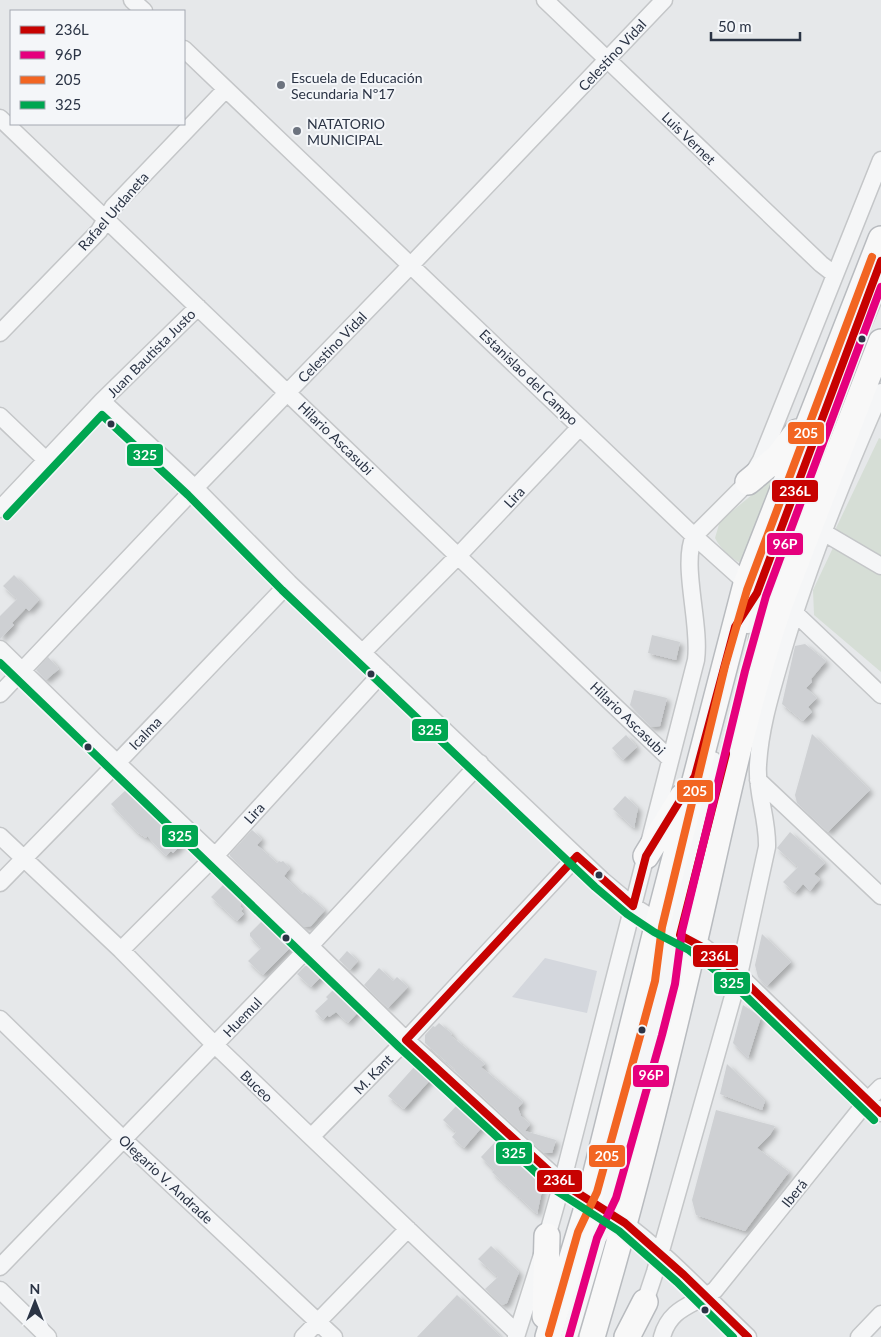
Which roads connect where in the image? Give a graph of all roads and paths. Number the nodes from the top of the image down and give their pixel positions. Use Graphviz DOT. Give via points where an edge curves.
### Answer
graph roads {
  1 [pos="545,0"];
  2 [pos="664,0"];
  3 [pos="140,4"];
  4 [pos="125,10"];
  5 [pos="185,50"];
  6 [pos="608,59"];
  7 [pos="226,90"];
  8 [pos="5,126"];
  9 [pos="881,160"];
  10 [pos="106,218"];
  11 [pos="881,239"];
  12 [pos="881,261"];
  13 [pos="411,265"];
  14 [pos="834,274"];
  15 [pos="881,281"];
  16 [pos="198,307"];
  17 [pos="0,333"];
  18 [pos="881,342"];
  19 [pos="828,374"];
  20 [pos="881,392"];
  21 [pos="288,393"];
  22 [pos="102,401"];
  23 [pos="0,416"];
  24 [pos="876,419"];
  25 [pos="580,427"];
  26 [pos="46,460"];
  27 [pos="748,482"];
  28 [pos="195,488"];
  29 [pos="0,509"];
  30 [pos="823,532"];
  31 [pos="694,536"];
  32 [pos="458,556"];
  33 [pos="881,566"];
  34 [pos="288,583"];
  35 [pos="769,598"];
  36 [pos="0,649"];
  37 [pos="363,652"];
  38 [pos="23,671"];
  39 [pos="383,672"];
  40 [pos="0,694"];
  41 [pos="881,695"];
  42 [pos="762,726"];
  43 [pos="670,759"];
  44 [pos="118,762"];
  45 [pos="480,763"];
  46 [pos="696,776"];
  47 [pos="758,780"];
  48 [pos="725,805"];
  49 [pos="0,836"];
  50 [pos="216,855"];
  51 [pos="578,856"];
  52 [pos="646,856"];
  53 [pos="23,858"];
  54 [pos="0,882"];
  55 [pos="881,896"];
  56 [pos="633,906"];
  57 [pos="676,932"];
  58 [pos="310,946"];
  59 [pos="121,950"];
  60 [pos="739,975"];
  61 [pos="0,1019"];
  62 [pos="406,1040"];
  63 [pos="215,1045"];
  64 [pos="881,1087"];
  65 [pos="868,1100"];
  66 [pos="881,1113"];
  67 [pos="311,1138"];
  68 [pos="123,1140"];
  69 [pos="562,1183"];
  70 [pos="607,1212"];
  71 [pos="408,1229"];
  72 [pos="547,1236"];
  73 [pos="660,1254"];
  74 [pos="0,1267"];
  75 [pos="0,1290"];
  76 [pos="705,1297"];
  77 [pos="645,1302"];
  78 [pos="881,1314"];
  79 [pos="318,1322"];
  80 [pos="517,1335"];
  81 [pos="48,1337"];
  82 [pos="303,1337"];
  83 [pos="334,1337"];
  84 [pos="544,1337"];
  85 [pos="548,1337"];
  86 [pos="559,1337"];
  87 [pos="568,1337"];
  88 [pos="592,1337"];
  89 [pos="627,1337"];
  90 [pos="634,1337"];
  91 [pos="662,1337"];
  92 [pos="748,1337"];
  93 [pos="860,1337"];
  1 -- 6 [label="street, Luis Vernet"];
  2 -- 6 [label="street, Celestino Vidal"];
  3 -- 4 [label="street"];
  5 -- 7 [label="street, Estanislao del Campo"];
  6 -- 13 [label="street, Celestino Vidal"];
  6 -- 14 [label="street, Luis Vernet"];
  7 -- 10 [label="street, Rafael Urdaneta"];
  7 -- 13 [label="street, Estanislao del Campo"];
  8 -- 10 [label="street, Hilario Ascasubi"];
  9 -- 14 [label="street"];
  10 -- 16 [label="street, Hilario Ascasubi"];
  10 -- 17 [label="street, Rafael Urdaneta" via="98,231"];
  11 -- 19 [label="highway"];
  12 -- 35 [label="street"];
  13 -- 21 [label="street, Celestino Vidal"];
  13 -- 25 [label="street, Estanislao del Campo"];
  14 -- 27 [label="street" via="761,460"];
  15 -- 35 [label="street" via="813,444 775,567"];
  16 -- 21 [label="street, Hilario Ascasubi"];
  16 -- 22 [label="street, Juan Bautista Justo"];
  18 -- 35 [label="highway"];
  19 -- 27 [label="highway" via="792,440 778,457"];
  19 -- 35 [label="highway"];
  20 -- 24 [label="street"];
  21 -- 28 [label="street, Celestino Vidal"];
  21 -- 32 [label="street, Hilario Ascasubi"];
  22 -- 26 [label="street, Juan Bautista Justo"];
  22 -- 28 [label="street"];
  23 -- 26 [label="street"];
  24 -- 30 [label="street"];
  25 -- 31 [label="street, Estanislao del Campo"];
  25 -- 32 [label="street, Lira"];
  26 -- 29 [label="street, Juan Bautista Justo"];
  27 -- 31 [label="street"];
  28 -- 34 [label="street"];
  28 -- 38 [label="street, Celestino Vidal"];
  30 -- 33 [label="street"];
  30 -- 35 [label="street"];
  31 -- 35 [label="street, Estanislao del Campo"];
  31 -- 43 [label="street" via="689,552 698,647"];
  32 -- 37 [label="street, Lira"];
  32 -- 43 [label="street, Hilario Ascasubi"];
  34 -- 37 [label="street"];
  34 -- 44 [label="street, Icalma"];
  35 -- 41 [label="street, Estanislao del Campo"];
  35 -- 42 [label="street"];
  35 -- 46 [label="highway" via="735,627"];
  35 -- 48 [label="highway" via="767,642"];
  35 -- 57 [label="street" via="735,668"];
  36 -- 38 [label="street"];
  37 -- 39 [label="street"];
  38 -- 40 [label="street, Celestino Vidal"];
  38 -- 44 [label="street"];
  39 -- 45 [label="street"];
  39 -- 50 [label="street, Lira"];
  42 -- 47 [label="street"];
  42 -- 48 [label="highway"];
  43 -- 52 [label="street"];
  44 -- 50 [label="street"];
  44 -- 53 [label="street, Icalma"];
  45 -- 51 [label="street"];
  45 -- 58 [label="street, Huemul"];
  46 -- 52 [label="highway"];
  46 -- 57 [label="highway"];
  47 -- 55 [label="street"];
  47 -- 60 [label="street" via="768,835 767,847"];
  48 -- 57 [label="highway"];
  49 -- 53 [label="street, Buceo"];
  50 -- 58 [label="street"];
  50 -- 59 [label="street, Lira"];
  51 -- 56 [label="street"];
  51 -- 62 [label="street, M. Kant"];
  52 -- 56 [label="street"];
  53 -- 54 [label="street, Icalma"];
  53 -- 59 [label="street, Buceo"];
  56 -- 57 [label="street"];
  56 -- 69 [label="street"];
  57 -- 60 [label="street"];
  57 -- 70 [label="highway"];
  57 -- 70 [label="highway"];
  58 -- 62 [label="street"];
  58 -- 63 [label="street, Huemul"];
  59 -- 63 [label="street, Buceo"];
  60 -- 65 [label="street"];
  60 -- 73 [label="street"];
  61 -- 68 [label="street, Olegario V. Andrade"];
  62 -- 67 [label="street, M. Kant"];
  62 -- 69 [label="street"];
  63 -- 67 [label="street, Buceo"];
  63 -- 68 [label="street, Huemul"];
  64 -- 65 [label="street, Iberá"];
  65 -- 66 [label="street"];
  65 -- 76 [label="street, Iberá" via="715,1290"];
  67 -- 71 [label="street, Buceo"];
  68 -- 74 [label="street, Huemul"];
  68 -- 79 [label="street, Olegario V. Andrade"];
  69 -- 70 [label="street"];
  69 -- 72 [label="street"];
  70 -- 73 [label="street"];
  70 -- 85 [label="highway"];
  70 -- 86 [label="street" via="588,1235"];
  70 -- 87 [label="street"];
  70 -- 88 [label="highway"];
  71 -- 79 [label="street"];
  71 -- 80 [label="street, Buceo"];
  72 -- 80 [label="street"];
  72 -- 84 [label="highway"];
  73 -- 76 [label="street"];
  73 -- 77 [label="street"];
  75 -- 81 [label="street"];
  76 -- 91 [label="street" via="673,1314"];
  76 -- 92 [label="street"];
  77 -- 89 [label="highway"];
  77 -- 90 [label="street"];
  78 -- 93 [label="street"];
  79 -- 82 [label="street"];
  79 -- 83 [label="street, Olegario V. Andrade"];
}
